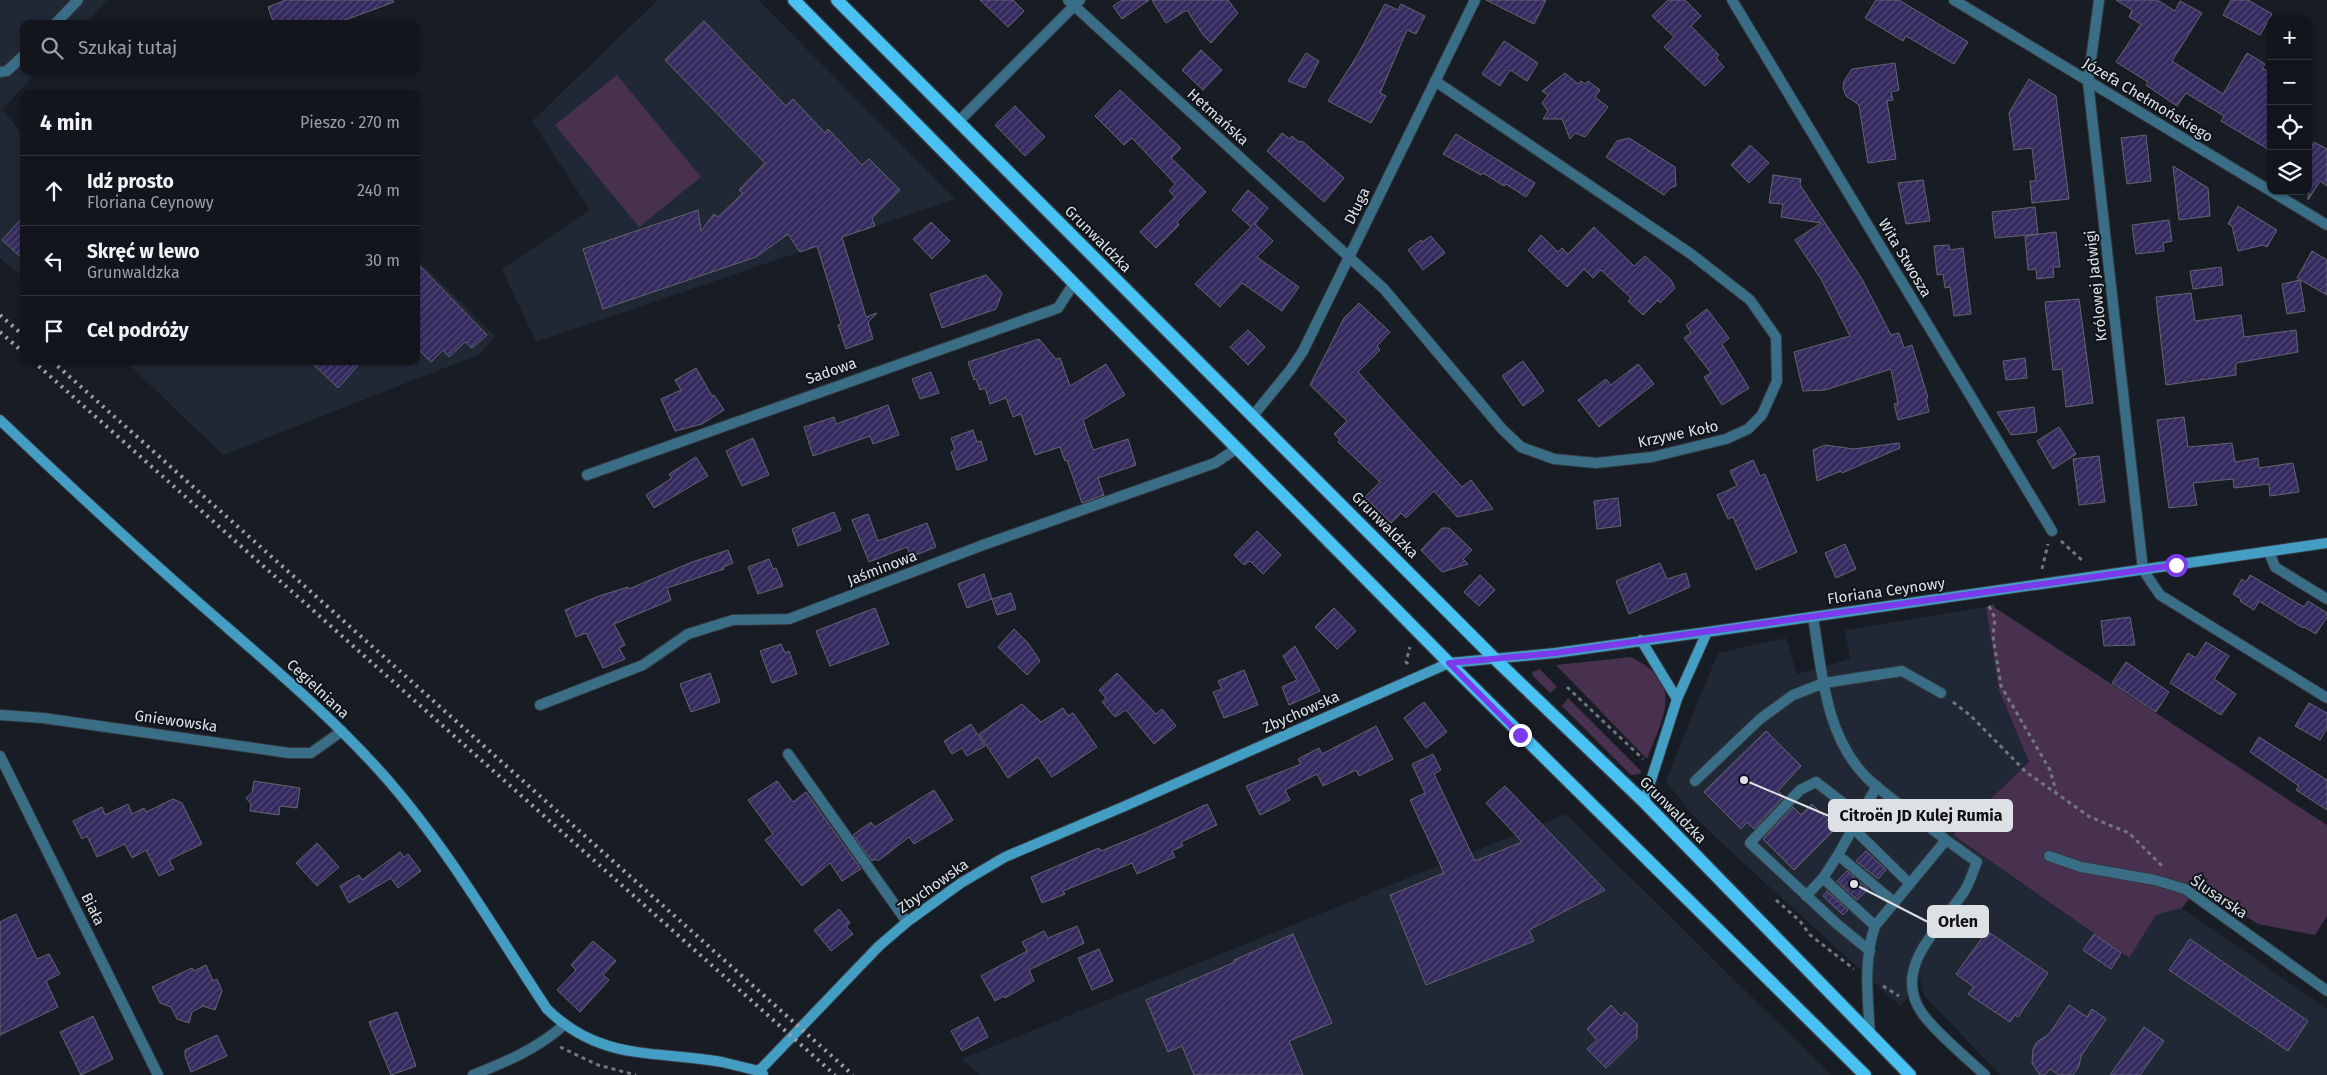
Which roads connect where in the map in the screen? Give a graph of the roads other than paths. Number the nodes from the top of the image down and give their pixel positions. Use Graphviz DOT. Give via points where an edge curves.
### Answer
graph roads {
  1 [pos="78,0"];
  2 [pos="794,0"];
  3 [pos="837,0"];
  4 [pos="1475,0"];
  5 [pos="1732,0"];
  6 [pos="1954,0"];
  7 [pos="2099,0"];
  8 [pos="1074,2"];
  9 [pos="59,20"];
  10 [pos="20,59"];
  11 [pos="0,72"];
  12 [pos="1435,81"];
  13 [pos="2088,82"];
  14 [pos="958,122"];
  15 [pos="2327,225"];
  16 [pos="1349,256"];
  17 [pos="1074,283"];
  18 [pos="1252,417"];
  19 [pos="0,420"];
  20 [pos="1236,449"];
  21 [pos="587,475"];
  22 [pos="2052,531"];
  23 [pos="2327,543"];
  24 [pos="2269,552"];
  25 [pos="2143,570"];
  26 [pos="2327,599"];
  27 [pos="1813,617"];
  28 [pos="1707,632"];
  29 [pos="1641,640"];
  30 [pos="1495,659"];
  31 [pos="1449,663"];
  32 [pos="1824,683"];
  33 [pos="1941,693"];
  34 [pos="2327,698"];
  35 [pos="1677,699"];
  36 [pos="540,705"];
  37 [pos="0,715"];
  38 [pos="342,731"];
  39 [pos="788,754"];
  40 [pos="0,756"];
  41 [pos="1695,781"];
  42 [pos="1877,786"];
  43 [pos="1644,802"];
  44 [pos="1860,816"];
  45 [pos="1853,828"];
  46 [pos="1946,840"];
  47 [pos="1838,855"];
  48 [pos="2049,856"];
  49 [pos="1823,878"];
  50 [pos="1910,884"];
  51 [pos="1806,896"];
  52 [pos="1894,903"];
  53 [pos="906,922"];
  54 [pos="1875,926"];
  55 [pos="1870,951"];
  56 [pos="2327,992"];
  57 [pos="564,1025"];
  58 [pos="1870,1035"];
  59 [pos="761,1073"];
  60 [pos="158,1075"];
  61 [pos="472,1075"];
  62 [pos="1865,1075"];
  63 [pos="1910,1075"];
  64 [pos="1985,1075"];
  1 -- 9 [label="street"];
  2 -- 17 [label="main road"];
  3 -- 14 [label="main road, Grunwaldzka"];
  4 -- 12 [label="street, Długa"];
  5 -- 22 [label="street, Wita Stwosza"];
  6 -- 13 [label="street, Józefa Chełmońskiego"];
  7 -- 13 [label="street, Królowej Jadwigi"];
  8 -- 14 [label="street"];
  8 -- 16 [label="street, Hetmańska"];
  10 -- 11 [label="street" via="7,72"];
  12 -- 16 [label="street, Długa"];
  12 -- 16 [label="street, Krzywe Koło" via="1691,254 1750,300 1776,337 1777,381 1762,415 1748,429 1726,440 1652,457 1596,463 1554,459 1522,447 1502,429 1384,289"];
  13 -- 15 [label="street, Józefa Chełmońskiego"];
  13 -- 25 [label="street, Królowej Jadwigi"];
  14 -- 18 [label="main road, Grunwaldzka"];
  16 -- 18 [label="street, Długa" via="1303,351"];
  17 -- 20 [label="main road"];
  17 -- 21 [label="street, Sadowa" via="1058,308"];
  18 -- 30 [label="main road, Grunwaldzka"];
  19 -- 38 [label="street, Cegielniana" via="84,500"];
  20 -- 31 [label="main road"];
  20 -- 36 [label="street, Jaśminowa" via="1215,463 983,545 789,619 732,620 688,634 643,666"];
  23 -- 24 [label="street, Floriana Ceynowy"];
  24 -- 25 [label="street, Floriana Ceynowy"];
  24 -- 26 [label="street" via="2274,567"];
  25 -- 27 [label="street, Floriana Ceynowy"];
  25 -- 34 [label="street" via="2160,595"];
  27 -- 28 [label="street, Floriana Ceynowy"];
  27 -- 32 [label="street"];
  28 -- 29 [label="street, Floriana Ceynowy"];
  28 -- 35 [label="street"];
  29 -- 30 [label="street, Floriana Ceynowy"];
  29 -- 35 [label="street"];
  30 -- 31 [label="street, Floriana Ceynowy"];
  30 -- 43 [label="main road, Grunwaldzka"];
  31 -- 53 [label="street, Zbychowska" via="1006,857 961,883"];
  31 -- 62 [label="main road"];
  32 -- 33 [label="street" via="1902,671"];
  32 -- 41 [label="street" via="1793,695 1760,719"];
  32 -- 42 [label="street" via="1830,716 1844,746 1866,777"];
  35 -- 43 [label="street"];
  37 -- 38 [label="street, Gniewowska" via="289,752 311,753"];
  38 -- 57 [label="street, Cegielniana" via="387,779 432,835 547,1008"];
  39 -- 53 [label="street"];
  40 -- 60 [label="street, Biała"];
  42 -- 44 [label="street"];
  42 -- 46 [label="street"];
  43 -- 58 [label="main road, Grunwaldzka"];
  44 -- 45 [label="street"];
  44 -- 51 [label="street" via="1816,782 1800,790 1750,843"];
  45 -- 47 [label="street"];
  45 -- 50 [label="street"];
  46 -- 50 [label="street"];
  46 -- 64 [label="street" via="1978,862 1966,889 1915,960 1910,987 1923,1015"];
  47 -- 49 [label="street"];
  47 -- 52 [label="street"];
  48 -- 56 [label="street, Ślusarska" via="2185,890"];
  49 -- 51 [label="street"];
  49 -- 54 [label="street"];
  50 -- 52 [label="street"];
  51 -- 55 [label="street"];
  52 -- 54 [label="street"];
  53 -- 59 [label="street, Zbychowska" via="879,946"];
  54 -- 55 [label="street"];
  55 -- 58 [label="street"];
  57 -- 59 [label="street, Zbychowska" via="586,1038 618,1049 721,1062"];
  57 -- 61 [label="street" via="517,1057"];
  58 -- 63 [label="main road, Grunwaldzka"];
}
